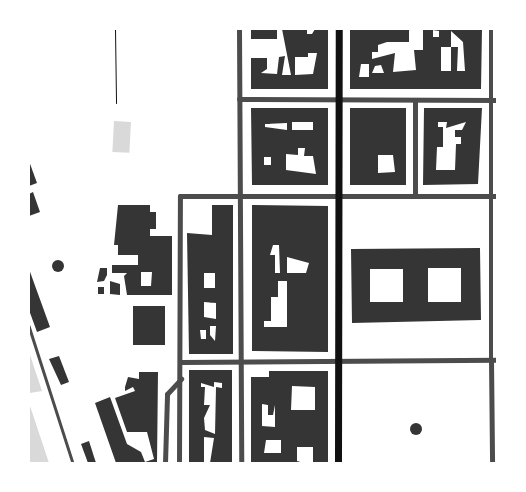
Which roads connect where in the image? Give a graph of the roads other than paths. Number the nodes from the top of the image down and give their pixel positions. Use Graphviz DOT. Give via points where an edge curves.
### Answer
graph roads {
  1 [pos="240,29"];
  2 [pos="339,29"];
  3 [pos="491,29"];
  4 [pos="240,99"];
  5 [pos="339,100"];
  6 [pos="415,100"];
  7 [pos="494,100"];
  8 [pos="240,196"];
  9 [pos="339,196"];
  10 [pos="415,196"];
  11 [pos="494,196"];
  12 [pos="29,326"];
  13 [pos="494,360"];
  14 [pos="339,361"];
  15 [pos="181,362"];
  16 [pos="241,362"];
  17 [pos="181,379"];
  18 [pos="73,463"];
  19 [pos="165,463"];
  20 [pos="180,463"];
  21 [pos="241,463"];
  22 [pos="338,463"];
  23 [pos="492,463"];
  1 -- 4 [label="street"];
  2 -- 5 [label="main road"];
  3 -- 7 [label="street"];
  4 -- 5 [label="street"];
  4 -- 8 [label="street"];
  5 -- 6 [label="street"];
  5 -- 9 [label="main road"];
  6 -- 7 [label="street"];
  6 -- 10 [label="street"];
  7 -- 11 [label="street"];
  8 -- 9 [label="street"];
  8 -- 15 [label="street" via="180,196"];
  8 -- 16 [label="street"];
  9 -- 10 [label="street"];
  9 -- 14 [label="main road"];
  10 -- 11 [label="street"];
  11 -- 13 [label="street"];
  12 -- 18 [label="lane"];
  13 -- 14 [label="street"];
  13 -- 23 [label="street"];
  14 -- 16 [label="street"];
  14 -- 22 [label="main road"];
  15 -- 16 [label="street"];
  15 -- 17 [label="street"];
  16 -- 21 [label="street"];
  17 -- 19 [label="street" via="167,394"];
  17 -- 20 [label="street"];
}
